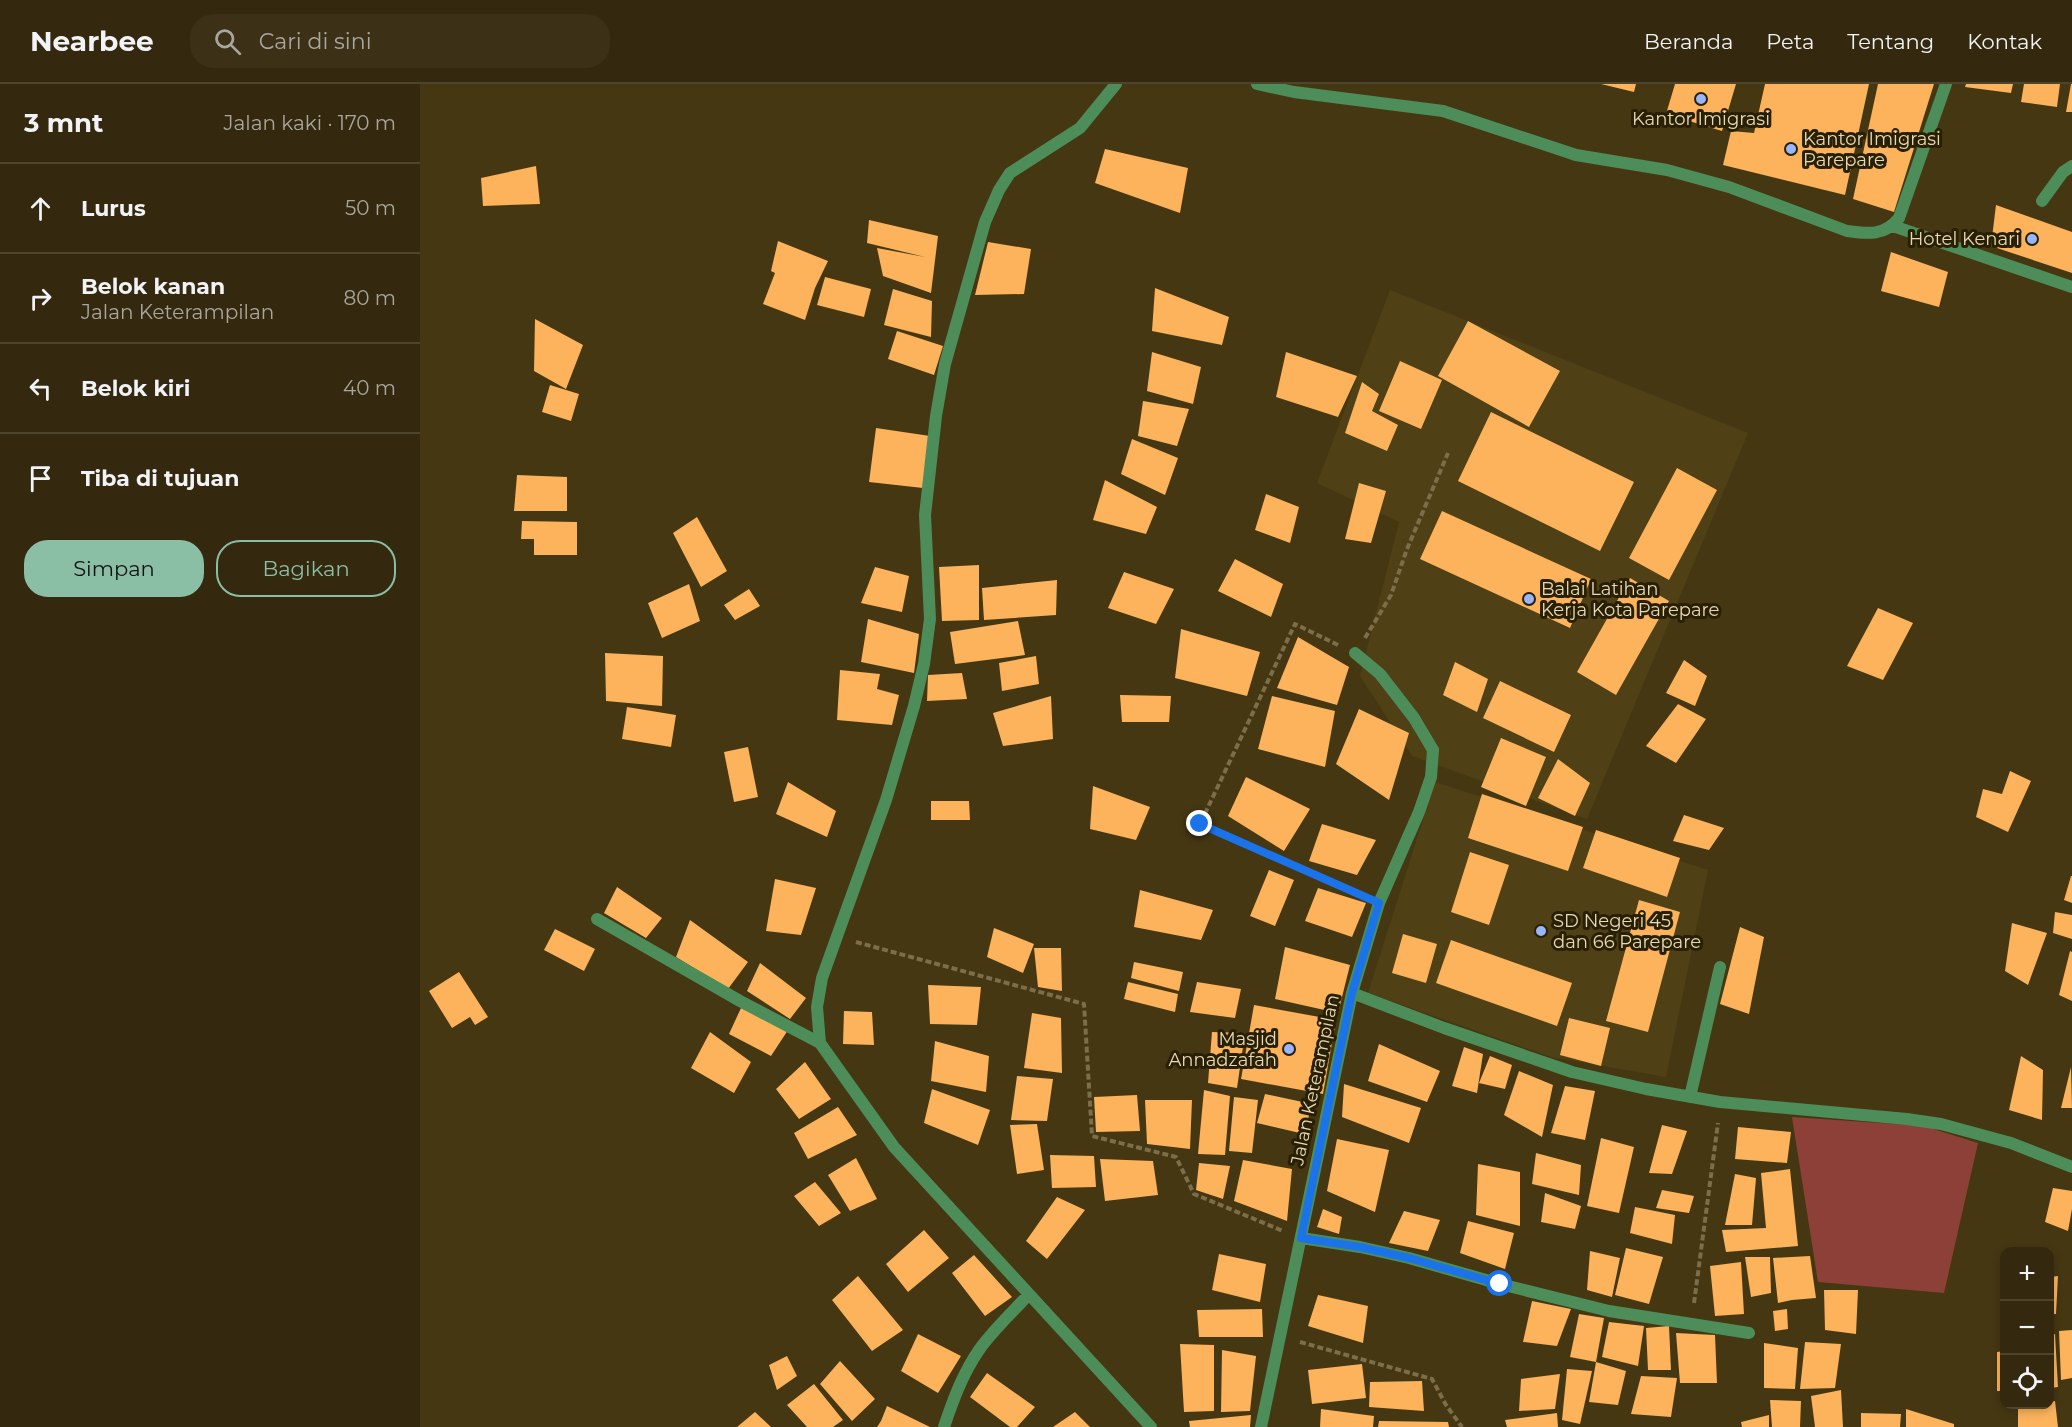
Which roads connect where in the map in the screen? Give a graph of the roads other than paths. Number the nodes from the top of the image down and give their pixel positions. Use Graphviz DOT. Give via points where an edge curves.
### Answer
graph roads {
  1 [pos="1116,84"];
  2 [pos="1257,84"];
  3 [pos="1946,84"];
  4 [pos="2072,166"];
  5 [pos="2042,201"];
  6 [pos="1893,226"];
  7 [pos="2072,287"];
  8 [pos="1355,653"];
  9 [pos="597,919"];
  10 [pos="1720,967"];
  11 [pos="1352,993"];
  12 [pos="820,1043"];
  13 [pos="1690,1097"];
  14 [pos="2072,1167"];
  15 [pos="1301,1238"];
  16 [pos="1029,1294"];
  17 [pos="1749,1333"];
  18 [pos="945,1427"];
  19 [pos="1151,1427"];
  20 [pos="1261,1427"];
  1 -- 12 [label="street" via="1080,128 1010,173 985,222 945,364 936,416 925,515 930,618 924,664 886,800 822,978 817,1007"];
  2 -- 6 [label="street" via="1443,111 1576,155 1667,170 1729,187 1847,231 1882,233"];
  3 -- 6 [label="street"];
  4 -- 5 [label="street"];
  6 -- 7 [label="street"];
  8 -- 11 [label="street, Jalan Keterampilan" via="1380,674 1433,750 1431,777 1379,903"];
  9 -- 12 [label="street"];
  10 -- 13 [label="street"];
  11 -- 13 [label="street" via="1572,1072"];
  11 -- 15 [label="street, Jalan Keterampilan"];
  12 -- 16 [label="street" via="894,1148"];
  13 -- 14 [label="street" via="1941,1124 2011,1143"];
  15 -- 17 [label="street" via="1409,1258 1609,1311"];
  15 -- 20 [label="street, Jalan Keterampilan"];
  16 -- 18 [label="street" via="980,1349 965,1373"];
  16 -- 19 [label="street"];
}
